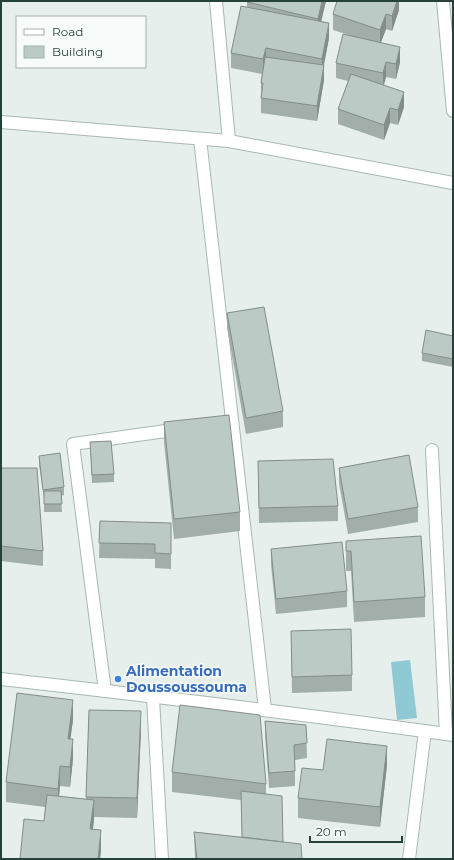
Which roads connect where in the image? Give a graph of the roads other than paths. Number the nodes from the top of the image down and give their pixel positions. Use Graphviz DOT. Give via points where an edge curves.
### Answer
graph roads {
  1 [pos="216,1"];
  2 [pos="446,6"];
  3 [pos="453,111"];
  4 [pos="1,122"];
  5 [pos="200,139"];
  6 [pos="229,141"];
  7 [pos="453,183"];
  8 [pos="232,422"];
  9 [pos="217,424"];
  10 [pos="194,427"];
  11 [pos="432,450"];
  12 [pos="1,679"];
  13 [pos="105,691"];
  14 [pos="153,698"];
  15 [pos="265,709"];
  16 [pos="425,731"];
  17 [pos="450,735"];
  18 [pos="162,859"];
  19 [pos="409,859"];
  1 -- 6 [label="street"];
  2 -- 3 [label="street"];
  4 -- 5 [label="street"];
  5 -- 6 [label="street"];
  5 -- 8 [label="street"];
  6 -- 7 [label="street"];
  8 -- 9 [label="street"];
  8 -- 15 [label="street"];
  10 -- 13 [label="street" via="73,444"];
  11 -- 17 [label="street"];
  12 -- 13 [label="street"];
  13 -- 14 [label="street"];
  14 -- 15 [label="street"];
  14 -- 18 [label="street"];
  15 -- 16 [label="street"];
  16 -- 17 [label="street"];
  16 -- 19 [label="street"];
}
